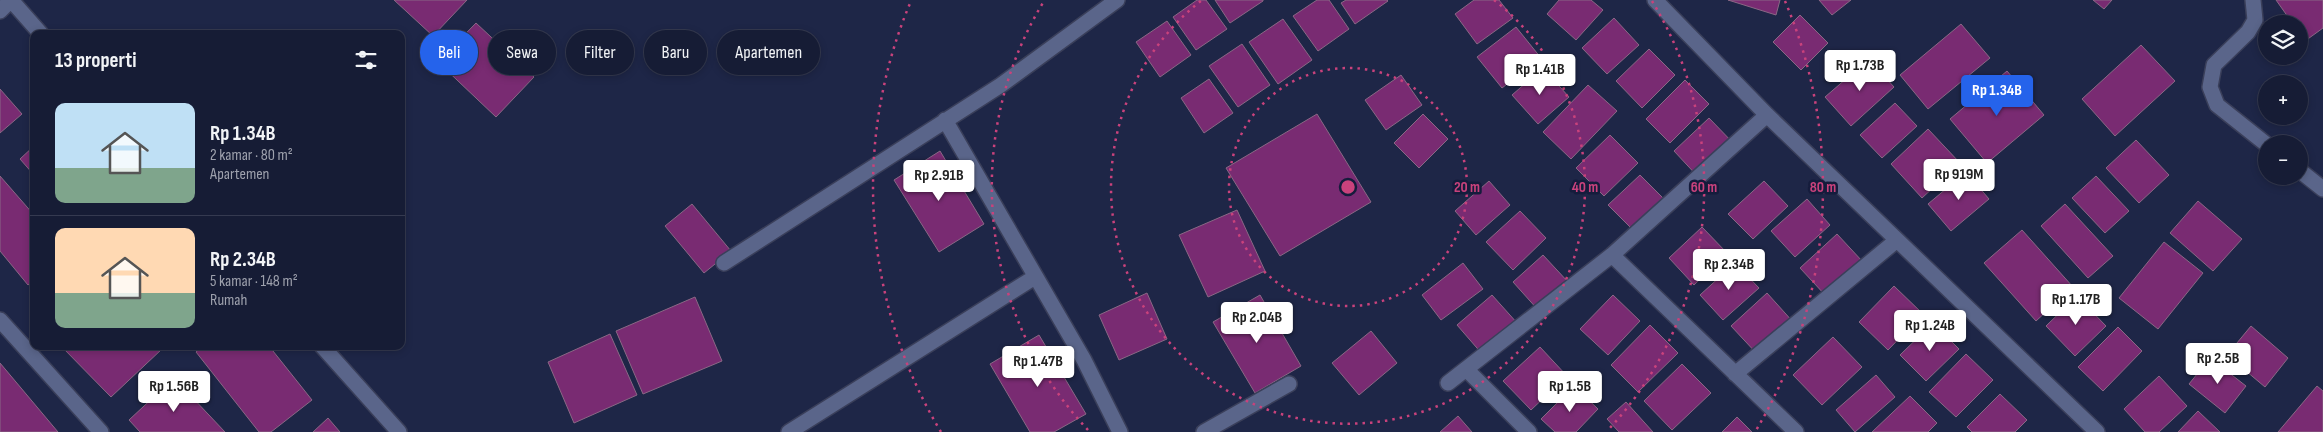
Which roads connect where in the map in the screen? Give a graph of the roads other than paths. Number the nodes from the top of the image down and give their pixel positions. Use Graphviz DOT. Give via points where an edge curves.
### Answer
graph roads {
  1 [pos="11,0"];
  2 [pos="1117,0"];
  3 [pos="1655,0"];
  4 [pos="2253,0"];
  5 [pos="0,11"];
  6 [pos="37,30"];
  7 [pos="1767,115"];
  8 [pos="945,120"];
  9 [pos="2258,138"];
  10 [pos="2308,177"];
  11 [pos="2323,189"];
  12 [pos="1897,240"];
  13 [pos="1612,255"];
  14 [pos="724,263"];
  15 [pos="1036,277"];
  16 [pos="0,320"];
  17 [pos="326,350"];
  18 [pos="1466,369"];
  19 [pos="1735,374"];
  20 [pos="1448,383"];
  21 [pos="1289,384"];
  22 [pos="100,432"];
  23 [pos="399,432"];
  24 [pos="788,432"];
  25 [pos="1120,432"];
  26 [pos="1204,432"];
  27 [pos="1529,432"];
  28 [pos="1796,432"];
  29 [pos="2097,432"];
  1 -- 5 [label="street"];
  1 -- 6 [label="street"];
  2 -- 8 [label="street" via="1000,85"];
  3 -- 7 [label="street"];
  4 -- 9 [label="street" via="2255,20 2248,32 2214,65 2210,87 2217,105"];
  7 -- 12 [label="street"];
  7 -- 13 [label="street"];
  8 -- 14 [label="street"];
  8 -- 15 [label="street"];
  10 -- 11 [label="street"];
  12 -- 19 [label="street"];
  12 -- 29 [label="street"];
  13 -- 18 [label="street"];
  13 -- 19 [label="street"];
  15 -- 24 [label="street"];
  15 -- 25 [label="street" via="1084,360"];
  16 -- 22 [label="street"];
  17 -- 23 [label="street"];
  18 -- 20 [label="street"];
  18 -- 27 [label="street"];
  19 -- 28 [label="street"];
  21 -- 26 [label="street"];
}
